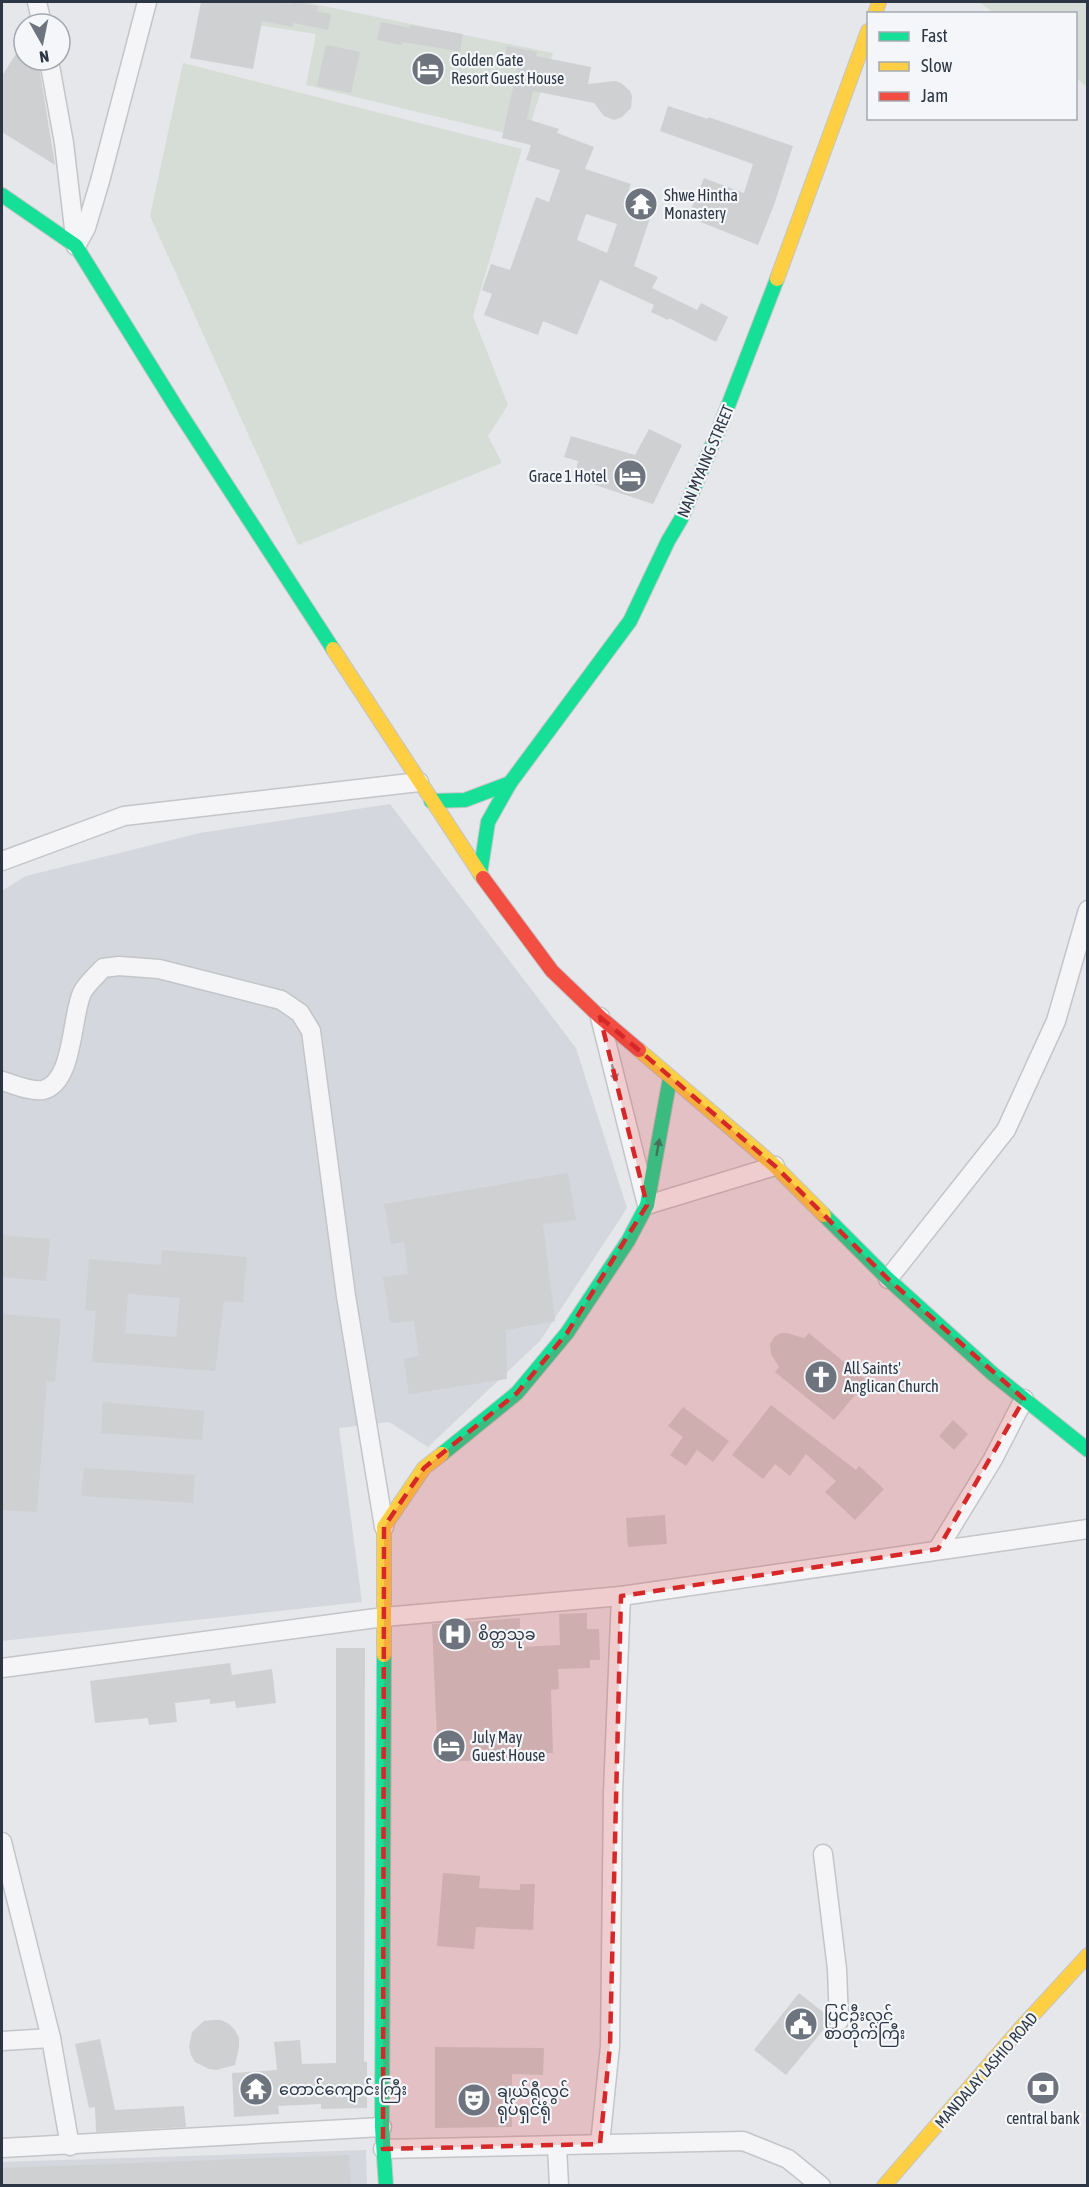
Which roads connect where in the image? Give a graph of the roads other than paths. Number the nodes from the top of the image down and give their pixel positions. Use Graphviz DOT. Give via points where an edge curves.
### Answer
graph roads {
  1 [pos="147,2"];
  2 [pos="867,34"];
  3 [pos="51,72"];
  4 [pos="2,195"];
  5 [pos="76,246"];
  6 [pos="419,782"];
  7 [pos="510,783"];
  8 [pos="431,801"];
  9 [pos="2,861"];
  10 [pos="480,874"];
  11 [pos="1088,910"];
  12 [pos="600,1017"];
  13 [pos="670,1078"];
  14 [pos="2,1081"];
  15 [pos="775,1166"];
  16 [pos="647,1205"];
  17 [pos="888,1279"];
  18 [pos="1023,1399"];
  19 [pos="1088,1450"];
  20 [pos="384,1527"];
  21 [pos="1088,1529"];
  22 [pos="938,1550"];
  23 [pos="621,1596"];
  24 [pos="384,1617"];
  25 [pos="2,1668"];
  26 [pos="2,1842"];
  27 [pos="823,1854"];
  28 [pos="9,1901"];
  29 [pos="1088,1955"];
  30 [pos="839,2021"];
  31 [pos="51,2038"];
  32 [pos="2,2042"];
  33 [pos="382,2127"];
  34 [pos="600,2145"];
  35 [pos="70,2146"];
  36 [pos="557,2146"];
  37 [pos="2,2148"];
  38 [pos="383,2149"];
  39 [pos="386,2186"];
  40 [pos="559,2186"];
  41 [pos="821,2186"];
  42 [pos="884,2186"];
  1 -- 5 [label="street" via="100,181 86,228"];
  2 -- 7 [label="main road, NAN MYAING STREET" via="768,305 681,519 630,621"];
  3 -- 5 [label="street"];
  4 -- 5 [label="main road"];
  5 -- 6 [label="main road"];
  6 -- 8 [label="main road"];
  6 -- 9 [label="street" via="124,816"];
  7 -- 8 [label="main road" via="465,801"];
  7 -- 10 [label="main road, NAN MYAING STREET" via="488,822"];
  8 -- 10 [label="main road"];
  10 -- 12 [label="main road" via="552,971"];
  11 -- 17 [label="street" via="1056,1021 1006,1130"];
  12 -- 13 [label="main road"];
  12 -- 16 [label="street, one-way"];
  13 -- 15 [label="main road"];
  16 -- 13 [label="main road, one-way"];
  14 -- 20 [label="street" via="40,1090 60,1076 82,992 103,968 159,969 281,1000 300,1013 311,1031 346,1296"];
  15 -- 16 [label="street"];
  15 -- 17 [label="main road"];
  16 -- 20 [label="main road" via="567,1333 517,1393 424,1468"];
  17 -- 18 [label="main road"];
  18 -- 19 [label="main road"];
  18 -- 22 [label="street" via="993,1459"];
  20 -- 24 [label="main road"];
  21 -- 22 [label="street"];
  22 -- 23 [label="street"];
  23 -- 24 [label="street"];
  23 -- 34 [label="street" via="613,1792 610,2046"];
  24 -- 25 [label="street"];
  24 -- 33 [label="main road"];
  26 -- 28 [label="street"];
  27 -- 30 [label="street"];
  28 -- 31 [label="street"];
  29 -- 42 [label="main road, MANDALAY LASHIO ROAD"];
  31 -- 32 [label="street"];
  31 -- 35 [label="street"];
  33 -- 35 [label="street"];
  33 -- 38 [label="main road"];
  34 -- 36 [label="street"];
  34 -- 41 [label="street" via="743,2141 788,2159"];
  35 -- 37 [label="street"];
  36 -- 38 [label="street"];
  36 -- 40 [label="street"];
  38 -- 39 [label="main road"];
}
